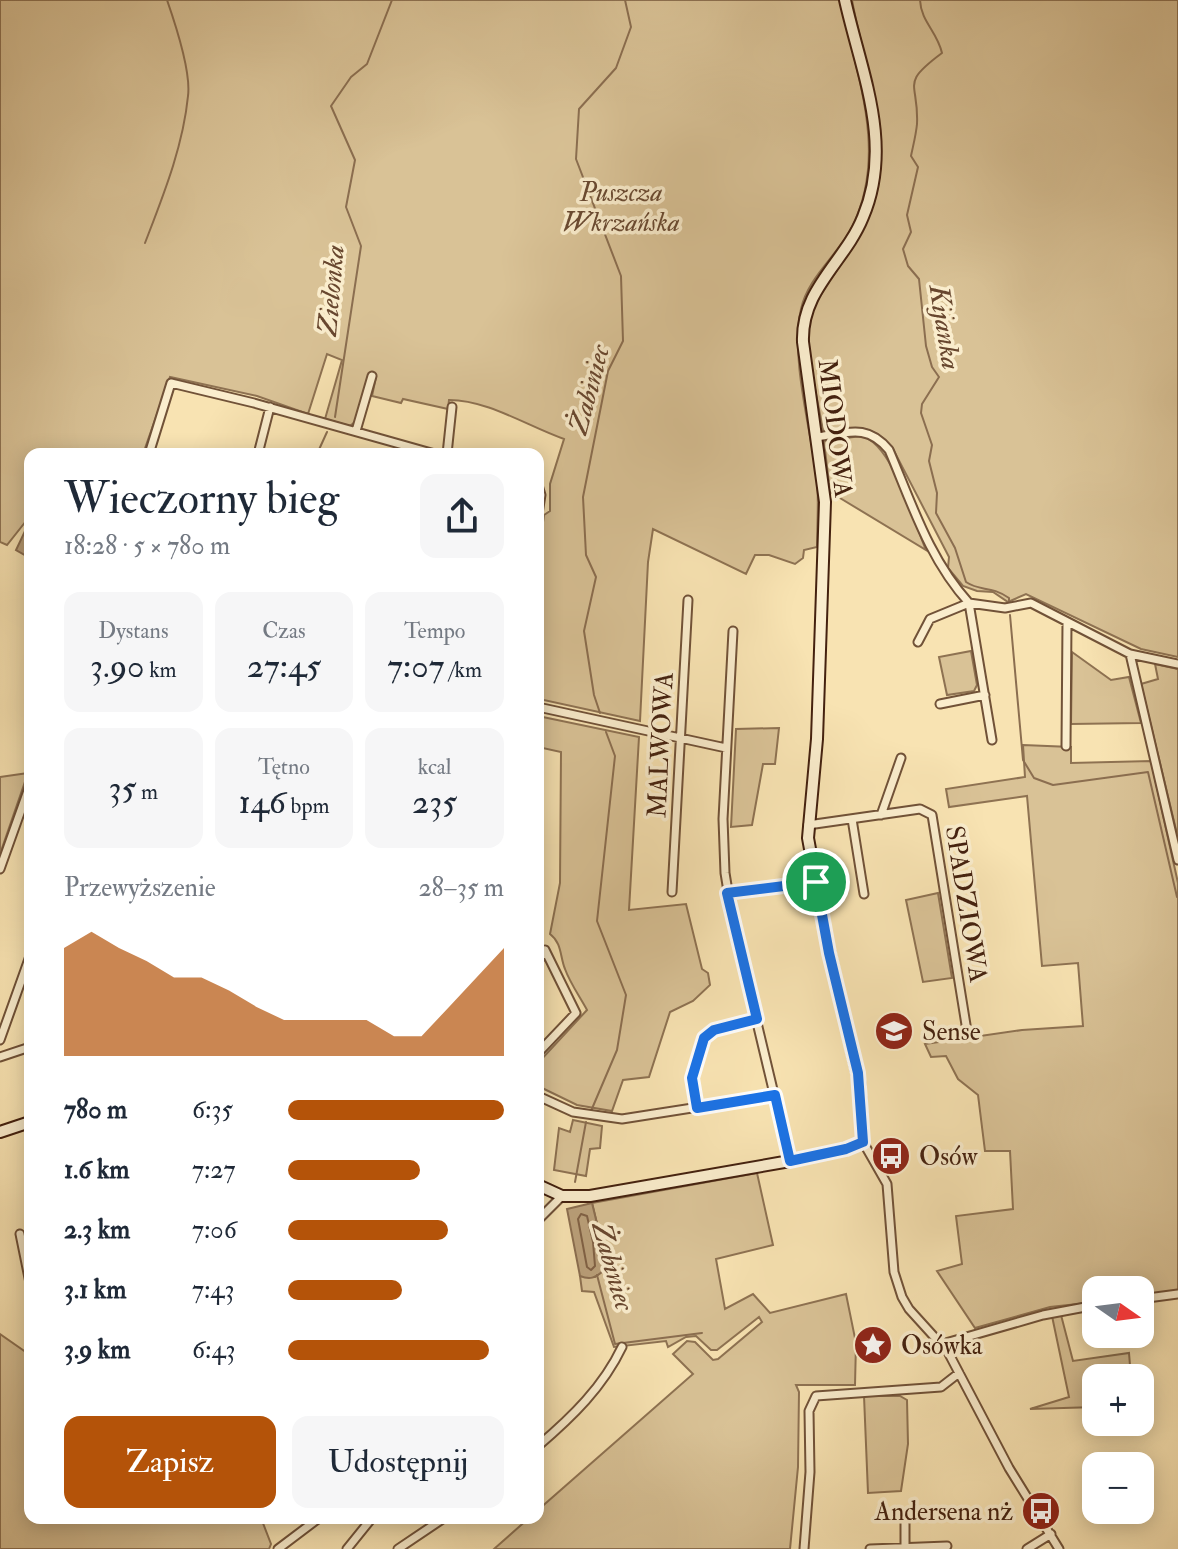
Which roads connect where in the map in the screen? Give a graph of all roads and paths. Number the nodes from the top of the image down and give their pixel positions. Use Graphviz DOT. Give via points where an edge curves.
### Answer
graph roads {
  1 [pos="845,0"];
  2 [pos="372,376"];
  3 [pos="270,407"];
  4 [pos="452,407"];
  5 [pos="356,431"];
  6 [pos="816,437"];
  7 [pos="151,448"];
  8 [pos="260,448"];
  9 [pos="414,448"];
  10 [pos="448,448"];
  11 [pos="688,600"];
  12 [pos="969,603"];
  13 [pos="1067,623"];
  14 [pos="733,631"];
  15 [pos="918,642"];
  16 [pos="1130,654"];
  17 [pos="1175,663"];
  18 [pos="985,695"];
  19 [pos="940,704"];
  20 [pos="544,708"];
  21 [pos="680,738"];
  22 [pos="992,740"];
  23 [pos="1066,746"];
  24 [pos="726,748"];
  25 [pos="901,758"];
  26 [pos="24,802"];
  27 [pos="881,815"];
  28 [pos="852,819"];
  29 [pos="808,825"];
  30 [pos="1178,860"];
  31 [pos="0,869"];
  32 [pos="816,882"];
  33 [pos="672,892"];
  34 [pos="727,893"];
  35 [pos="864,894"];
  36 [pos="550,941"];
  37 [pos="545,950"];
  38 [pos="24,973"];
  39 [pos="757,1019"];
  40 [pos="967,1031"];
  41 [pos="0,1040"];
  42 [pos="544,1047"];
  43 [pos="24,1049"];
  44 [pos="0,1057"];
  45 [pos="775,1095"];
  46 [pos="544,1099"];
  47 [pos="697,1108"];
  48 [pos="24,1124"];
  49 [pos="0,1132"];
  50 [pos="863,1142"];
  51 [pos="790,1161"];
  52 [pos="544,1188"];
  53 [pos="562,1196"];
  54 [pos="544,1214"];
  55 [pos="20,1234"];
  56 [pos="24,1254"];
  57 [pos="1178,1294"];
  58 [pos="1154,1297"];
  59 [pos="1082,1308"];
  60 [pos="942,1344"];
  61 [pos="622,1347"];
  62 [pos="959,1373"];
  63 [pos="544,1441"];
  64 [pos="905,1520"];
  65 [pos="311,1524"];
  66 [pos="367,1524"];
  67 [pos="435,1524"];
  68 [pos="1055,1537"];
  69 [pos="947,1546"];
  70 [pos="905,1548"];
  71 [pos="278,1549"];
  72 [pos="347,1549"];
  73 [pos="398,1549"];
  74 [pos="804,1549"];
  75 [pos="870,1549"];
  76 [pos="1027,1549"];
  77 [pos="1059,1549"];
  1 -- 6 [label="street, MIODOWA" via="873,107 876,162 864,217 814,292 805,318"];
  2 -- 5 [label="street"];
  3 -- 5 [label="street"];
  3 -- 7 [label="street" via="171,383"];
  3 -- 8 [label="street"];
  4 -- 10 [label="street"];
  5 -- 9 [label="street"];
  6 -- 12 [label="street" via="863,431 881,441 936,561"];
  6 -- 29 [label="street, MIODOWA" via="825,507 817,739"];
  11 -- 21 [label="street, MALWOWA"];
  12 -- 13 [label="street" via="1005,608 1031,603"];
  12 -- 15 [label="street" via="930,619"];
  12 -- 18 [label="street"];
  13 -- 16 [label="street"];
  13 -- 23 [label="street"];
  14 -- 24 [label="street"];
  16 -- 17 [label="street"];
  16 -- 30 [label="street"];
  18 -- 19 [label="street"];
  18 -- 22 [label="street"];
  20 -- 21 [label="street"];
  21 -- 24 [label="street"];
  21 -- 33 [label="street, MALWOWA"];
  24 -- 34 [label="street" via="722,844"];
  25 -- 27 [label="street"];
  26 -- 31 [label="street"];
  27 -- 28 [label="street, SPADZIOWA"];
  27 -- 40 [label="street, SPADZIOWA" via="920,809 932,815"];
  28 -- 29 [label="street, SPADZIOWA"];
  28 -- 35 [label="street"];
  29 -- 32 [label="street, MIODOWA"];
  32 -- 34 [label="street"];
  32 -- 50 [label="street, MIODOWA" via="858,1073"];
  34 -- 39 [label="street"];
  36 -- 37 [label="street"];
  37 -- 42 [label="street" via="576,1013"];
  38 -- 41 [label="street"];
  39 -- 45 [label="street"];
  39 -- 47 [label="street" via="714,1030 704,1038 692,1078"];
  43 -- 44 [label="street"];
  45 -- 47 [label="street"];
  45 -- 51 [label="street"];
  46 -- 47 [label="street" via="573,1112 615,1119"];
  48 -- 49 [label="street"];
  50 -- 51 [label="street"];
  50 -- 60 [label="street, MIODOWA" via="887,1184 900,1293"];
  51 -- 53 [label="street" via="590,1196"];
  52 -- 53 [label="street"];
  53 -- 54 [label="street"];
  55 -- 56 [label="street"];
  57 -- 58 [label="street"];
  59 -- 60 [label="street"];
  60 -- 62 [label="street, MIODOWA"];
  61 -- 63 [label="street" via="573,1416"];
  62 -- 68 [label="street, MIODOWA" via="1007,1464"];
  62 -- 74 [label="street" via="941,1387 822,1394 812,1401"];
  64 -- 70 [label="street"];
  65 -- 71 [label="street"];
  66 -- 72 [label="street"];
  67 -- 73 [label="street"];
  68 -- 76 [label="street"];
  68 -- 77 [label="street, MIODOWA"];
  69 -- 70 [label="street"];
  70 -- 75 [label="street"];
}
